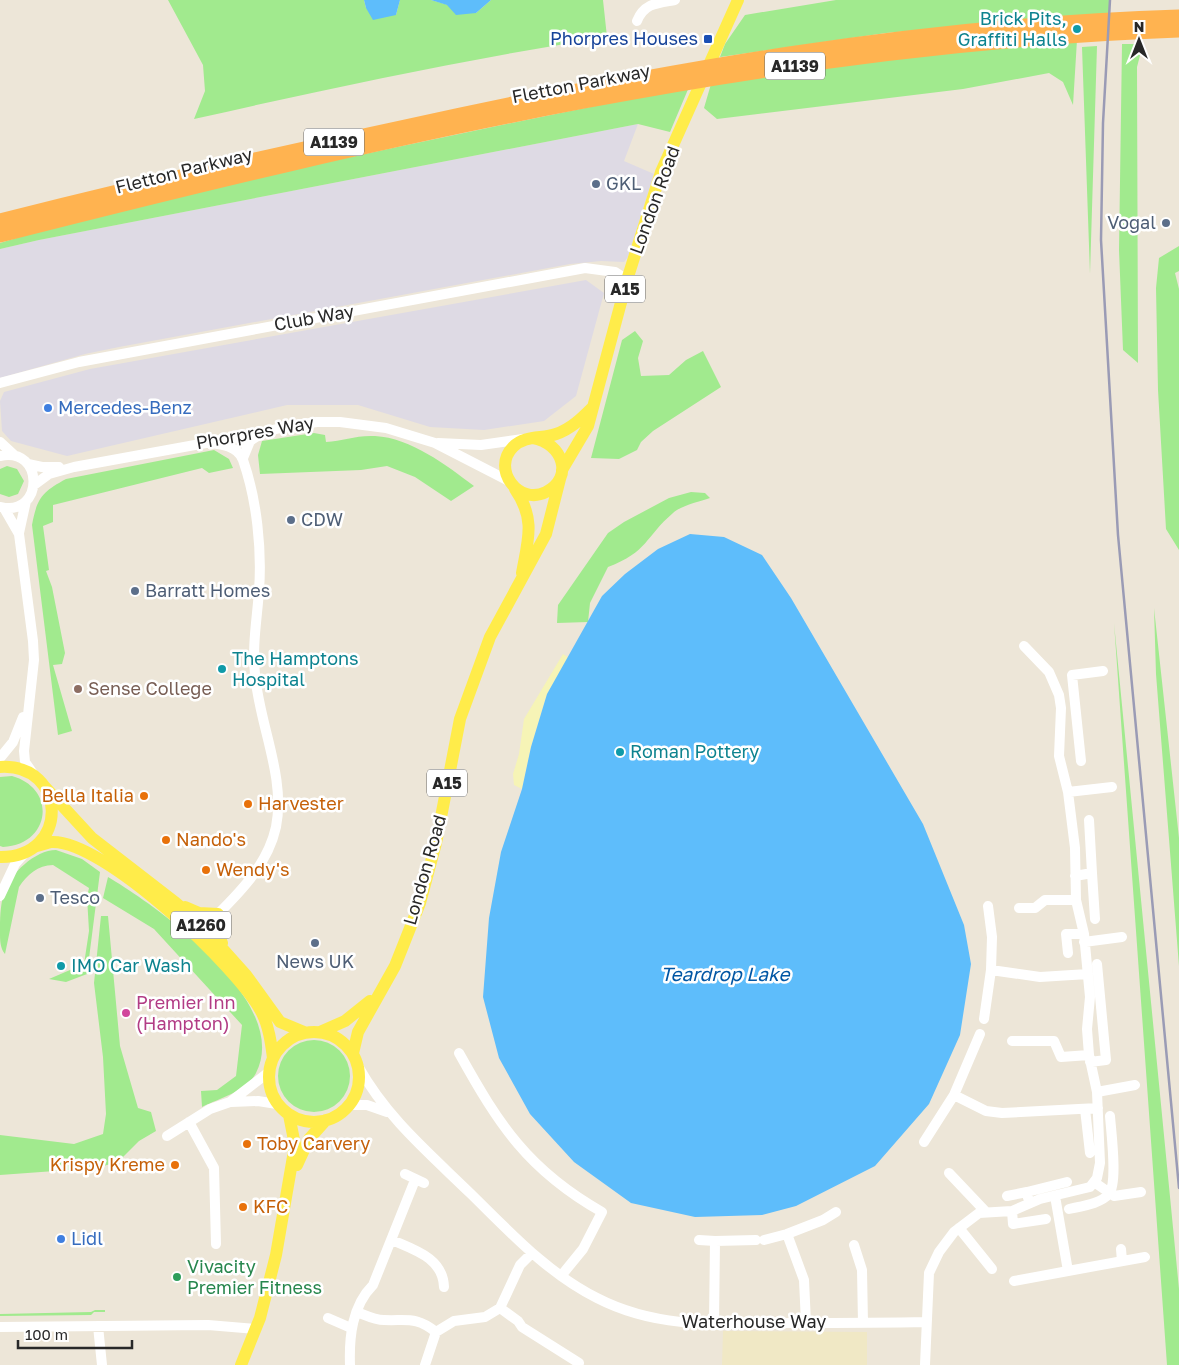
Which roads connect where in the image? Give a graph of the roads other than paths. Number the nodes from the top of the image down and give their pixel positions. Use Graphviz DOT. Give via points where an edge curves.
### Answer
graph roads {
  1 [pos="675,0"];
  2 [pos="738,0"];
  3 [pos="1178,20"];
  4 [pos="637,21"];
  5 [pos="48,216"];
  6 [pos="0,220"];
  7 [pos="0,235"];
  8 [pos="0,240"];
  9 [pos="627,280"];
  10 [pos="0,384"];
  11 [pos="593,407"];
  12 [pos="266,431"];
  13 [pos="529,439"];
  14 [pos="0,442"];
  15 [pos="208,443"];
  16 [pos="435,443"];
  17 [pos="181,446"];
  18 [pos="0,456"];
  19 [pos="14,456"];
  20 [pos="242,458"];
  21 [pos="28,464"];
  22 [pos="74,467"];
  23 [pos="561,474"];
  24 [pos="34,484"];
  25 [pos="512,485"];
  26 [pos="26,501"];
  27 [pos="2,507"];
  28 [pos="19,534"];
  29 [pos="522,576"];
  30 [pos="1024,646"];
  31 [pos="1103,671"];
  32 [pos="30,690"];
  33 [pos="1061,708"];
  34 [pos="1076,708"];
  35 [pos="0,758"];
  36 [pos="1081,762"];
  37 [pos="0,767"];
  38 [pos="34,775"];
  39 [pos="45,787"];
  40 [pos="1112,787"];
  41 [pos="1068,792"];
  42 [pos="1089,820"];
  43 [pos="37,846"];
  44 [pos="24,854"];
  45 [pos="0,857"];
  46 [pos="1092,873"];
  47 [pos="1075,876"];
  48 [pos="0,896"];
  49 [pos="1076,900"];
  50 [pos="176,902"];
  51 [pos="988,906"];
  52 [pos="1019,908"];
  53 [pos="218,914"];
  54 [pos="1095,918"];
  55 [pos="1122,937"];
  56 [pos="1084,938"];
  57 [pos="225,950"];
  58 [pos="1068,953"];
  59 [pos="1098,964"];
  60 [pos="991,970"];
  61 [pos="1088,974"];
  62 [pos="379,993"];
  63 [pos="1088,1017"];
  64 [pos="1103,1018"];
  65 [pos="984,1019"];
  66 [pos="304,1032"];
  67 [pos="320,1032"];
  68 [pos="980,1034"];
  69 [pos="1012,1041"];
  70 [pos="353,1053"];
  71 [pos="273,1058"];
  72 [pos="459,1058"];
  73 [pos="1089,1059"];
  74 [pos="358,1066"];
  75 [pos="269,1072"];
  76 [pos="1135,1085"];
  77 [pos="1097,1092"];
  78 [pos="954,1096"];
  79 [pos="230,1102"];
  80 [pos="277,1104"];
  81 [pos="349,1105"];
  82 [pos="1098,1108"];
  83 [pos="1085,1109"];
  84 [pos="388,1113"];
  85 [pos="289,1114"];
  86 [pos="1110,1116"];
  87 [pos="326,1120"];
  88 [pos="189,1122"];
  89 [pos="167,1136"];
  90 [pos="924,1142"];
  91 [pos="1090,1153"];
  92 [pos="948,1173"];
  93 [pos="405,1174"];
  94 [pos="290,1181"];
  95 [pos="1067,1182"];
  96 [pos="1094,1182"];
  97 [pos="1027,1192"];
  98 [pos="1141,1192"];
  99 [pos="1110,1193"];
  100 [pos="1007,1196"];
  101 [pos="1055,1196"];
  102 [pos="1029,1203"];
  103 [pos="1070,1209"];
  104 [pos="985,1211"];
  105 [pos="1012,1211"];
  106 [pos="836,1212"];
  107 [pos="1046,1219"];
  108 [pos="959,1228"];
  109 [pos="787,1234"];
  110 [pos="392,1240"];
  111 [pos="699,1240"];
  112 [pos="715,1241"];
  113 [pos="216,1244"];
  114 [pos="854,1245"];
  115 [pos="1121,1249"];
  116 [pos="532,1253"];
  117 [pos="1146,1257"];
  118 [pos="1122,1261"];
  119 [pos="992,1269"];
  120 [pos="1068,1271"];
  121 [pos="560,1276"];
  122 [pos="1014,1281"];
  123 [pos="444,1287"];
  124 [pos="500,1308"];
  125 [pos="357,1312"];
  126 [pos="328,1318"];
  127 [pos="926,1322"];
  128 [pos="714,1323"];
  129 [pos="806,1323"];
  130 [pos="863,1323"];
  131 [pos="98,1326"];
  132 [pos="0,1327"];
  133 [pos="351,1328"];
  134 [pos="256,1329"];
  135 [pos="436,1332"];
  136 [pos="579,1363"];
  137 [pos="102,1365"];
  138 [pos="241,1365"];
  139 [pos="350,1365"];
  140 [pos="425,1365"];
  141 [pos="925,1365"];
  1 -- 4 [label="street" via="647,6"];
  2 -- 9 [label="main road, London Road / A15" via="661,172"];
  3 -- 5 [label="highway, Fletton Parkway / A1139" via="900,45 667,80"];
  5 -- 6 [label="highway"];
  5 -- 7 [label="highway, Fletton Parkway / A1139"];
  5 -- 8 [label="highway"];
  9 -- 10 [label="street, Club Way" via="615,272 585,268 79,362"];
  9 -- 11 [label="main road, London Road / A15"];
  11 -- 13 [label="main road" via="563,431"];
  11 -- 23 [label="main road, London Road / A15" via="588,426"];
  12 -- 15 [label="street, Phorpres Way"];
  12 -- 16 [label="street, Phorpres Way" via="317,422 359,423"];
  12 -- 17 [label="street" via="245,431"];
  12 -- 20 [label="street" via="250,441"];
  13 -- 16 [label="street, Phorpres Way" via="481,445"];
  13 -- 23 [label="main road" via="543,440 558,451"];
  13 -- 25 [label="main road, A15" via="511,449 507,456 505,465"];
  14 -- 19 [label="street"];
  15 -- 17 [label="street, Phorpres Way"];
  15 -- 20 [label="street" via="232,448"];
  16 -- 25 [label="street, Phorpres Way"];
  17 -- 22 [label="street, Phorpres Way"];
  18 -- 19 [label="street"];
  19 -- 21 [label="street"];
  20 -- 53 [label="street" via="257,525 260,560 254,638 255,675 279,808 271,846 260,866"];
  21 -- 22 [label="street, Phorpres Way" via="42,468"];
  21 -- 24 [label="street"];
  22 -- 24 [label="street, Phorpres Way" via="49,474"];
  23 -- 25 [label="main road, A15" via="555,486 540,495 531,495"];
  23 -- 29 [label="main road, London Road / A15" via="546,534"];
  24 -- 26 [label="street"];
  25 -- 29 [label="main road, London Road / A15" via="525,506 529,526"];
  26 -- 27 [label="street" via="20,506"];
  26 -- 28 [label="street"];
  27 -- 28 [label="street"];
  28 -- 32 [label="street" via="33,641"];
  29 -- 62 [label="main road, London Road / A15" via="490,637 460,719 436,843 420,902 394,966"];
  30 -- 33 [label="street" via="1049,672 1060,694"];
  31 -- 34 [label="street" via="1072,675"];
  32 -- 35 [label="street" via="22,722 13,742"];
  32 -- 38 [label="street" via="24,751 25,762"];
  33 -- 34 [label="street"];
  33 -- 41 [label="street" via="1059,756"];
  34 -- 36 [label="street"];
  37 -- 38 [label="main road" via="18,768"];
  38 -- 39 [label="main road"];
  39 -- 43 [label="main road" via="51,799 51,825"];
  39 -- 50 [label="main road, A1260" via="92,838"];
  40 -- 41 [label="street"];
  41 -- 47 [label="street"];
  42 -- 46 [label="street"];
  43 -- 44 [label="main road"];
  43 -- 71 [label="main road, A1260" via="52,842 86,853 118,872 170,911 229,968 262,1012"];
  44 -- 45 [label="main road"];
  44 -- 48 [label="street" via="15,864"];
  46 -- 47 [label="street"];
  46 -- 54 [label="street"];
  47 -- 49 [label="street"];
  49 -- 52 [label="street" via="1045,900 1035,908"];
  49 -- 56 [label="street"];
  50 -- 53 [label="main road" via="199,913"];
  50 -- 57 [label="main road, A1260"];
  51 -- 60 [label="street"];
  53 -- 57 [label="main road" via="216,929"];
  55 -- 56 [label="street"];
  56 -- 58 [label="street" via="1066,934"];
  56 -- 61 [label="street"];
  57 -- 66 [label="main road, A1260" via="280,1022"];
  59 -- 64 [label="street"];
  60 -- 61 [label="street" via="1040,977"];
  60 -- 65 [label="street"];
  61 -- 63 [label="street"];
  62 -- 67 [label="main road, London Road / A15" via="357,1013"];
  62 -- 70 [label="main road, London Road / A15" via="358,1032"];
  63 -- 64 [label="street"];
  63 -- 73 [label="street"];
  64 -- 73 [label="street" via="1106,1060"];
  66 -- 67 [label="main road"];
  66 -- 71 [label="main road" via="280,1046"];
  67 -- 70 [label="main road" via="333,1035"];
  68 -- 78 [label="street"];
  69 -- 73 [label="street" via="1054,1041 1061,1057"];
  70 -- 74 [label="main road"];
  71 -- 75 [label="main road"];
  72 -- 121 [label="street" via="492,1113 519,1147 560,1186 602,1212 582,1249"];
  73 -- 77 [label="street"];
  74 -- 81 [label="main road" via="359,1080"];
  74 -- 84 [label="street, Waterhouse Way"];
  75 -- 79 [label="street"];
  75 -- 80 [label="main road"];
  76 -- 77 [label="street"];
  77 -- 82 [label="street"];
  78 -- 83 [label="street" via="986,1111 1002,1113"];
  78 -- 90 [label="street"];
  79 -- 80 [label="street"];
  79 -- 88 [label="street"];
  80 -- 85 [label="main road"];
  81 -- 84 [label="street, Waterhouse Way" via="367,1105"];
  81 -- 87 [label="main road" via="339,1115"];
  82 -- 83 [label="street"];
  82 -- 96 [label="street" via="1100,1163"];
  83 -- 91 [label="street"];
  84 -- 116 [label="street, Waterhouse Way"];
  85 -- 87 [label="main road" via="300,1120"];
  85 -- 94 [label="main road" via="294,1145"];
  86 -- 99 [label="street" via="1114,1180"];
  87 -- 94 [label="main road" via="309,1139"];
  88 -- 89 [label="street"];
  88 -- 113 [label="street" via="214,1168"];
  92 -- 104 [label="street"];
  93 -- 110 [label="street" via="420,1182 406,1198"];
  94 -- 134 [label="main road" via="276,1255"];
  95 -- 97 [label="street"];
  96 -- 99 [label="street"];
  96 -- 101 [label="street" via="1090,1187"];
  97 -- 100 [label="street"];
  97 -- 102 [label="street"];
  98 -- 99 [label="street" via="1114,1196"];
  99 -- 103 [label="street" via="1099,1201"];
  101 -- 102 [label="street"];
  101 -- 120 [label="street"];
  102 -- 105 [label="street"];
  104 -- 105 [label="street"];
  104 -- 108 [label="street"];
  105 -- 107 [label="street" via="1009,1225"];
  106 -- 109 [label="street"];
  108 -- 119 [label="street"];
  108 -- 127 [label="street" via="939,1252 929,1273"];
  109 -- 112 [label="street" via="760,1240"];
  109 -- 129 [label="street" via="804,1280"];
  110 -- 123 [label="street" via="421,1250 434,1261 444,1276"];
  110 -- 125 [label="street" via="373,1285 363,1295"];
  111 -- 112 [label="street"];
  112 -- 128 [label="street"];
  114 -- 130 [label="street" via="862,1270"];
  115 -- 118 [label="street"];
  116 -- 121 [label="street, Waterhouse Way"];
  116 -- 124 [label="street" via="520,1265"];
  117 -- 118 [label="street"];
  118 -- 120 [label="street"];
  120 -- 122 [label="street"];
  121 -- 128 [label="street, Waterhouse Way" via="597,1298 633,1313 681,1324"];
  124 -- 135 [label="street" via="485,1317 454,1321"];
  124 -- 136 [label="street" via="540,1342"];
  125 -- 133 [label="street"];
  125 -- 135 [label="street" via="382,1320 412,1319"];
  126 -- 133 [label="street"];
  127 -- 130 [label="street, Waterhouse Way"];
  127 -- 141 [label="street"];
  128 -- 129 [label="street, Waterhouse Way"];
  129 -- 130 [label="street, Waterhouse Way"];
  131 -- 132 [label="street"];
  131 -- 134 [label="street" via="208,1325"];
  131 -- 137 [label="street"];
  133 -- 139 [label="street"];
  134 -- 138 [label="main road"];
  135 -- 140 [label="street"];
}
